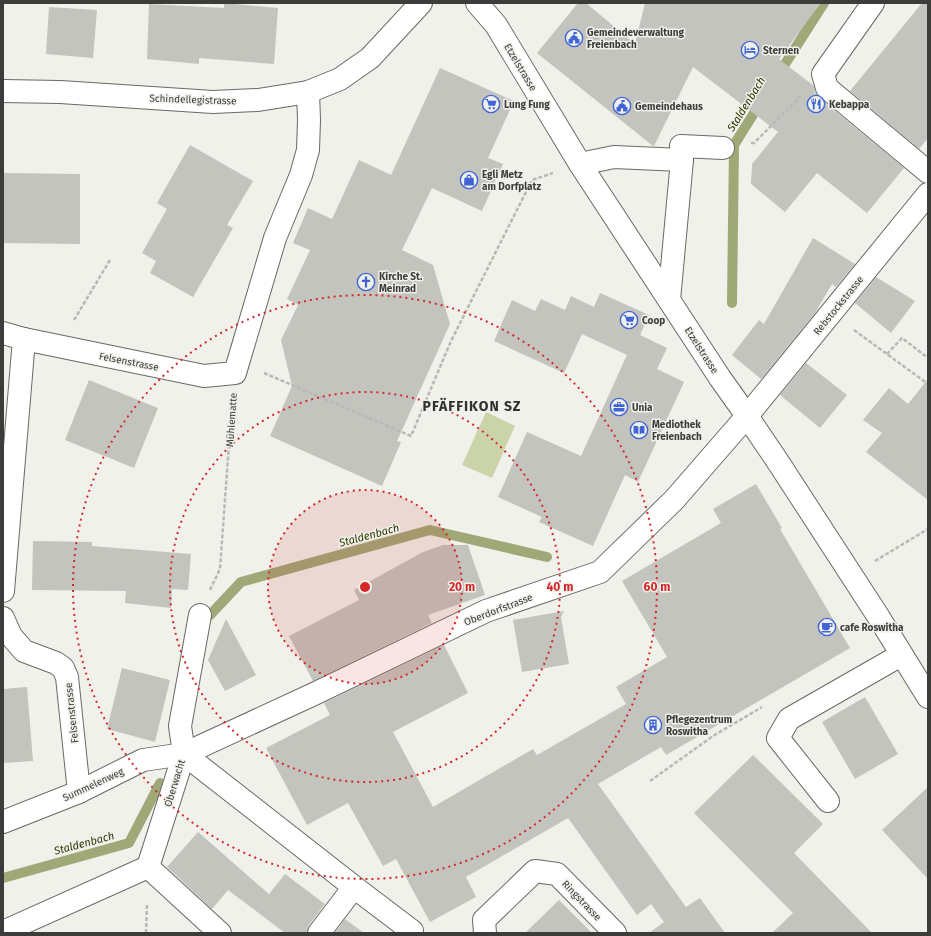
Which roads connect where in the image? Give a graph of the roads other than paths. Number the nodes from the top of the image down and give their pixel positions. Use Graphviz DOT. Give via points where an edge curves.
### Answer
graph roads {
  1 [pos="421,3"];
  2 [pos="477,3"];
  3 [pos="873,3"];
  4 [pos="3,91"];
  5 [pos="308,92"];
  6 [pos="723,148"];
  7 [pos="682,160"];
  8 [pos="580,164"];
  9 [pos="928,172"];
  10 [pos="928,194"];
  11 [pos="669,300"];
  12 [pos="3,333"];
  13 [pos="24,339"];
  14 [pos="747,416"];
  15 [pos="8,470"];
  16 [pos="3,591"];
  17 [pos="200,615"];
  18 [pos="3,618"];
  19 [pos="902,655"];
  20 [pos="928,697"];
  21 [pos="184,754"];
  22 [pos="79,792"];
  23 [pos="828,801"];
  24 [pos="3,822"];
  25 [pos="148,867"];
  26 [pos="354,887"];
  27 [pos="412,931"];
  28 [pos="3,932"];
  29 [pos="220,933"];
  30 [pos="319,933"];
  31 [pos="485,933"];
  32 [pos="615,933"];
  1 -- 5 [label="street, Schindellegistrasse" via="370,58 340,79"];
  2 -- 8 [label="street, Etzelstrasse" via="496,25"];
  3 -- 9 [label="street" via="823,74 827,88"];
  4 -- 5 [label="street, Schindellegistrasse" via="213,102 258,100"];
  5 -- 13 [label="street, Felsenstrasse" via="308,150 275,238 234,373 204,376"];
  6 -- 7 [label="street" via="681,146"];
  7 -- 8 [label="street" via="614,157"];
  7 -- 11 [label="street"];
  8 -- 11 [label="street, Etzelstrasse"];
  10 -- 14 [label="street, Rebstockstrasse"];
  11 -- 14 [label="street, Etzelstrasse"];
  12 -- 13 [label="street, Felsenstrasse"];
  13 -- 15 [label="street"];
  14 -- 19 [label="street, Etzelstrasse"];
  14 -- 21 [label="street, Oberdorfstrasse" via="674,500 600,572 486,611"];
  15 -- 16 [label="street"];
  17 -- 21 [label="street" via="180,726"];
  18 -- 22 [label="street, Felsenstrasse" via="11,636 24,651 56,662 64,668"];
  19 -- 20 [label="street, Etzelstrasse"];
  19 -- 23 [label="street" via="788,719 778,738"];
  21 -- 22 [label="street, Summelenweg" via="143,760"];
  21 -- 25 [label="street, Oberwacht"];
  21 -- 26 [label="street, Oberwacht"];
  22 -- 24 [label="street, Summelenweg"];
  25 -- 28 [label="street"];
  25 -- 29 [label="street"];
  26 -- 27 [label="street, Oberwacht"];
  26 -- 30 [label="street"];
  31 -- 32 [label="street, Ringstrasse" via="484,920 535,871 557,874"];
}
